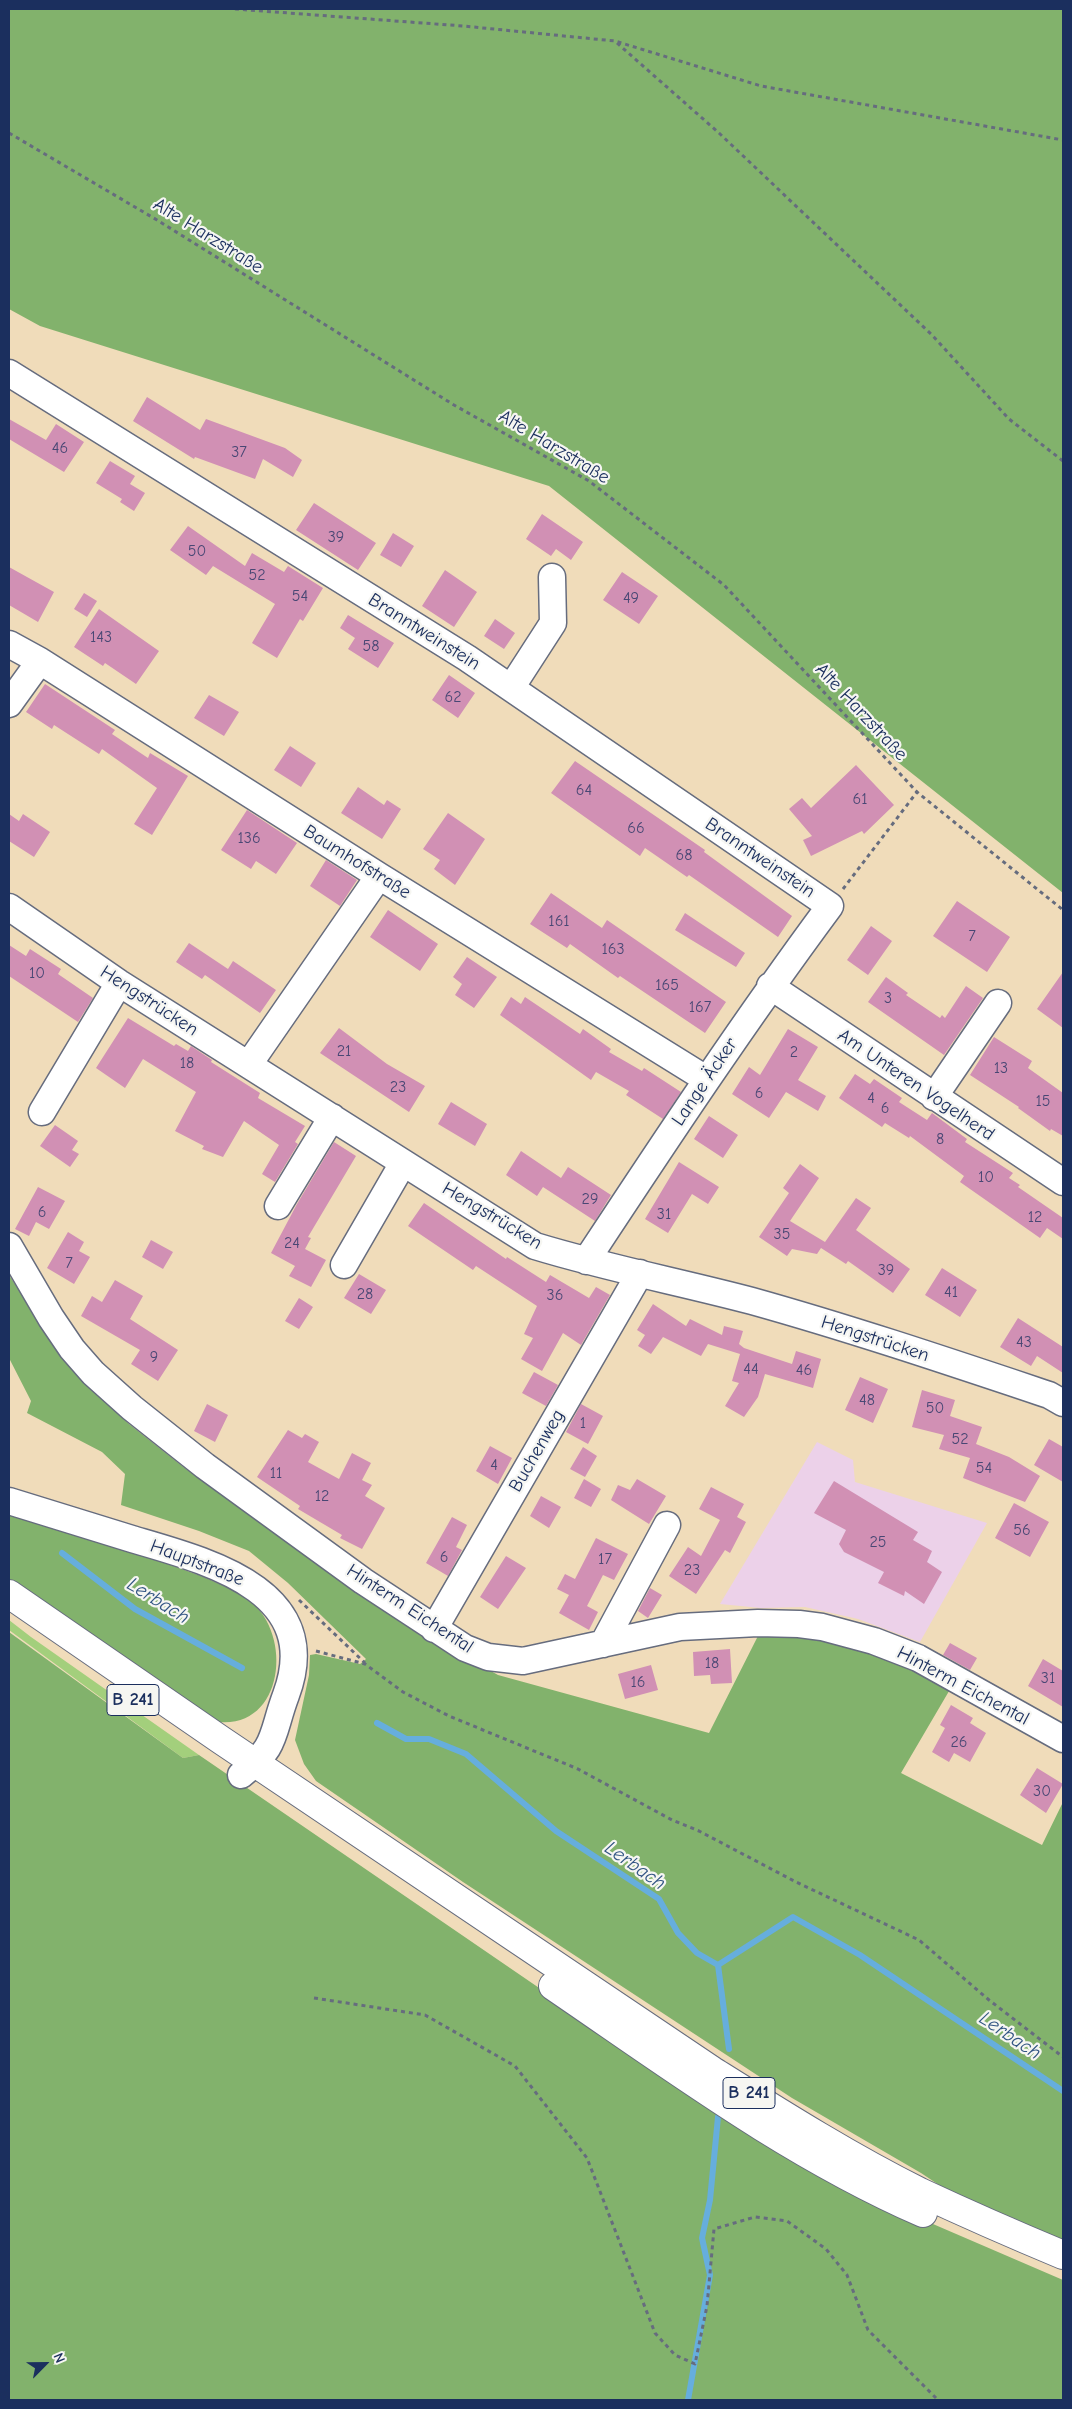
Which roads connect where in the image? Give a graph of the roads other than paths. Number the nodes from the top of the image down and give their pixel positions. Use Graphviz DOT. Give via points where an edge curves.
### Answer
graph roads {
  1 [pos="9,373"];
  2 [pos="552,577"];
  3 [pos="9,644"];
  4 [pos="40,661"];
  5 [pos="511,688"];
  6 [pos="9,704"];
  7 [pos="379,876"];
  8 [pos="830,906"];
  9 [pos="9,907"];
  10 [pos="119,983"];
  11 [pos="770,986"];
  12 [pos="998,1003"];
  13 [pos="249,1064"];
  14 [pos="706,1079"];
  15 [pos="934,1097"];
  16 [pos="42,1112"];
  17 [pos="332,1117"];
  18 [pos="404,1163"];
  19 [pos="1063,1182"];
  20 [pos="278,1206"];
  21 [pos="9,1246"];
  22 [pos="586,1261"];
  23 [pos="344,1265"];
  24 [pos="640,1273"];
  25 [pos="1063,1403"];
  26 [pos="9,1501"];
  27 [pos="667,1525"];
  28 [pos="9,1594"];
  29 [pos="9,1614"];
  30 [pos="434,1629"];
  31 [pos="603,1644"];
  32 [pos="1063,1739"];
  33 [pos="248,1765"];
  34 [pos="1063,2255"];
  35 [pos="1063,2271"];
  1 -- 5 [label="street, Branntweinstein"];
  2 -- 5 [label="street" via="553,624"];
  3 -- 4 [label="street, Baumhofstraße"];
  4 -- 6 [label="street"];
  4 -- 7 [label="street, Baumhofstraße"];
  5 -- 8 [label="street, Branntweinstein"];
  7 -- 13 [label="street"];
  7 -- 14 [label="street, Baumhofstraße"];
  8 -- 11 [label="street, Lange Äcker"];
  9 -- 10 [label="street, Hengstrücken"];
  10 -- 13 [label="street, Hengstrücken"];
  10 -- 16 [label="street"];
  11 -- 14 [label="street, Lange Äcker"];
  11 -- 15 [label="street, Am Unteren Vogelherd"];
  12 -- 15 [label="street"];
  13 -- 17 [label="street, Hengstrücken"];
  14 -- 22 [label="street, Lange Äcker"];
  15 -- 19 [label="street, Am Unteren Vogelherd"];
  17 -- 18 [label="street, Hengstrücken"];
  17 -- 20 [label="street"];
  18 -- 22 [label="street, Hengstrücken" via="535,1246"];
  18 -- 23 [label="street"];
  21 -- 30 [label="street, Hinterm Eichental" via="56,1326 93,1373 205,1466"];
  22 -- 24 [label="street, Hengstrücken"];
  24 -- 25 [label="street, Hengstrücken" via="844,1328 1049,1395"];
  24 -- 30 [label="street, Buchenweg"];
  26 -- 33 [label="street, Hauptstraße" via="192,1557 237,1575 278,1609 290,1632 293,1670 272,1742"];
  27 -- 31 [label="street"];
  28 -- 33 [label="main road, B 241"];
  29 -- 33 [label="main road, B 241"];
  30 -- 31 [label="street, Hinterm Eichental" via="476,1653 518,1661"];
  31 -- 32 [label="street, Hinterm Eichental" via="662,1630 721,1624 799,1624 831,1629 918,1658"];
  33 -- 34 [label="main road, B 241" via="785,2116 919,2191"];
  33 -- 35 [label="main road, B 241" via="700,2087 850,2177 910,2207"];
}
